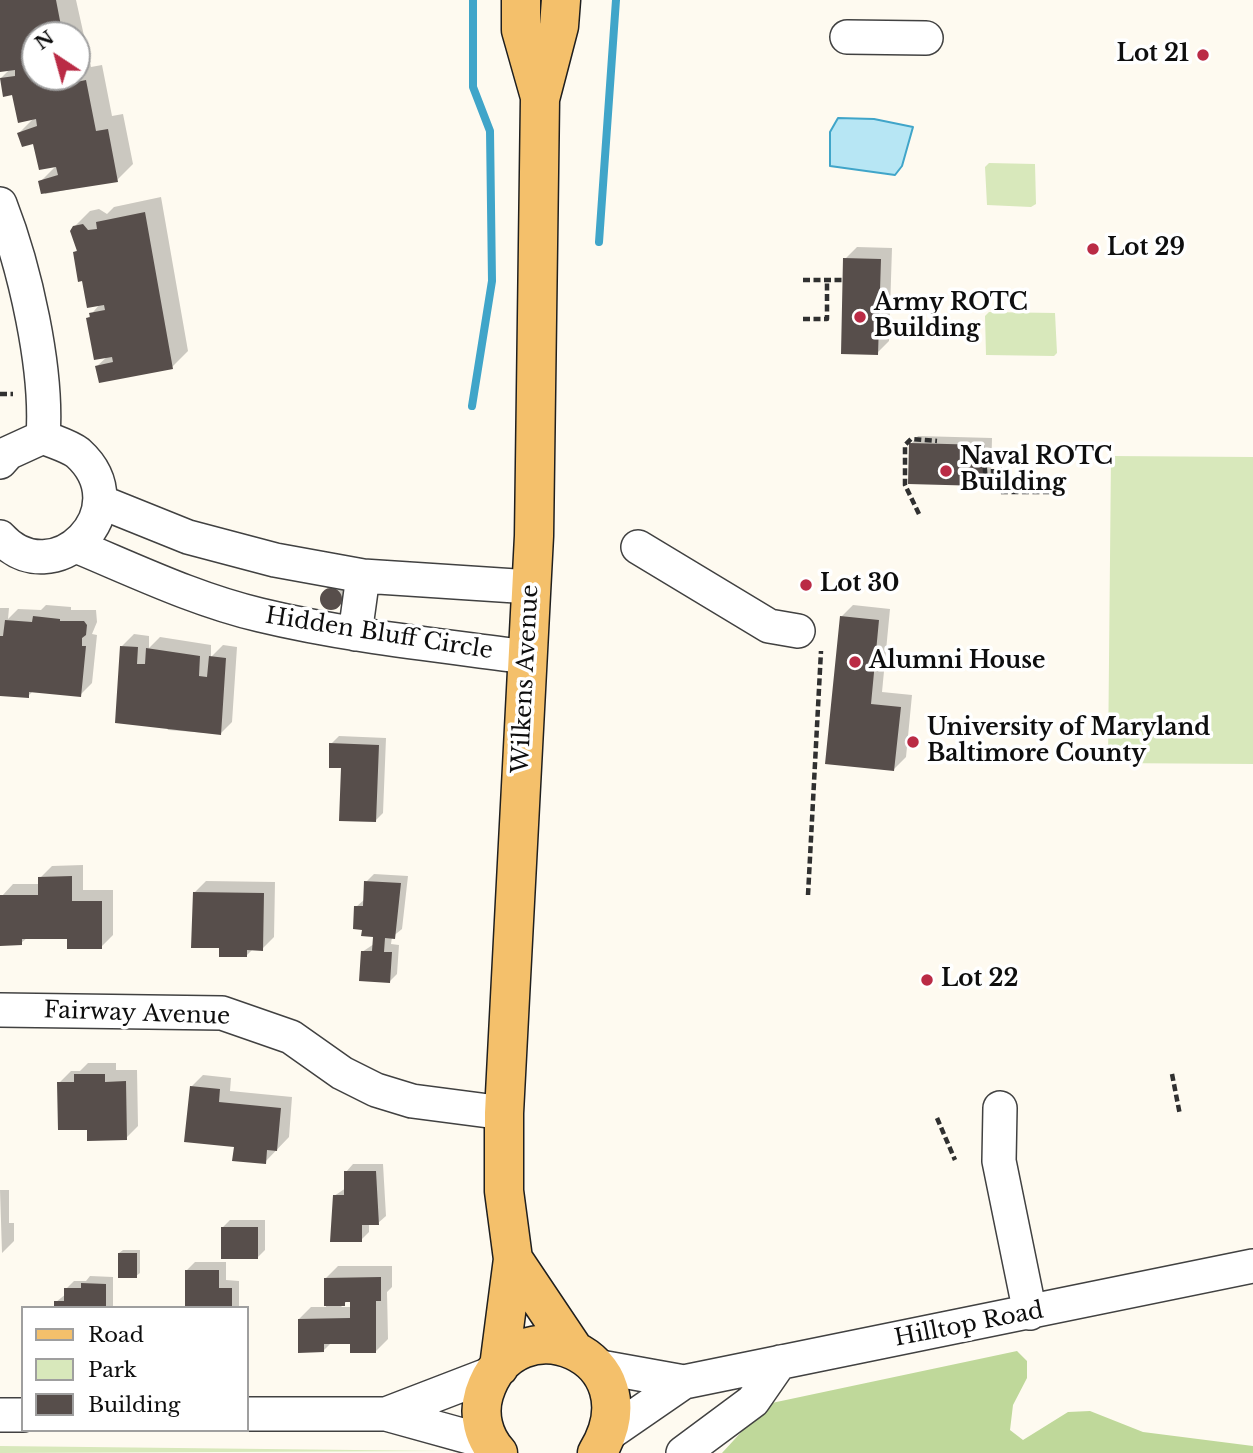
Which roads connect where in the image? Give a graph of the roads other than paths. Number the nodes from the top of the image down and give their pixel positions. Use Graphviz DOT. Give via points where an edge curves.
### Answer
graph roads {
  1 [pos="521,0"];
  2 [pos="561,0"];
  3 [pos="847,37"];
  4 [pos="926,38"];
  5 [pos="540,99"];
  6 [pos="0,204"];
  7 [pos="43,437"];
  8 [pos="0,462"];
  9 [pos="101,502"];
  10 [pos="0,537"];
  11 [pos="188,537"];
  12 [pos="76,546"];
  13 [pos="638,547"];
  14 [pos="363,576"];
  15 [pos="171,586"];
  16 [pos="531,587"];
  17 [pos="355,634"];
  18 [pos="810,639"];
  19 [pos="527,657"];
  20 [pos="0,1010"];
  21 [pos="1000,1108"];
  22 [pos="504,1114"];
  23 [pos="513,1259"];
  24 [pos="1253,1266"];
  25 [pos="1030,1313"];
  26 [pos="584,1358"];
  27 [pos="780,1362"];
  28 [pos="494,1371"];
  29 [pos="684,1382"];
  30 [pos="248,1414"];
  31 [pos="386,1414"];
  32 [pos="0,1415"];
  33 [pos="21,1415"];
  34 [pos="604,1443"];
  35 [pos="493,1449"];
  36 [pos="683,1453"];
  1 -- 5 [label="main road, Wilkens Avenue" via="521,30"];
  2 -- 5 [label="main road, Wilkens Avenue"];
  3 -- 4 [label="street"];
  5 -- 16 [label="main road, Wilkens Avenue"];
  6 -- 7 [label="street" via="11,232 42,380"];
  7 -- 8 [label="street" via="8,453"];
  7 -- 9 [label="street" via="76,451 93,470"];
  9 -- 11 [label="street"];
  9 -- 12 [label="street" via="92,530"];
  10 -- 12 [label="street" via="23,553 42,557"];
  11 -- 14 [label="street" via="275,560"];
  11 -- 15 [label="street"];
  12 -- 15 [label="street, Hidden Bluff Circle"];
  13 -- 18 [label="street" via="769,626"];
  14 -- 16 [label="street"];
  14 -- 17 [label="street"];
  15 -- 17 [label="street, Hidden Bluff Circle" via="258,615"];
  16 -- 19 [label="main road, Wilkens Avenue"];
  17 -- 19 [label="street, Hidden Bluff Circle"];
  19 -- 22 [label="main road, Wilkens Avenue"];
  20 -- 22 [label="street, Fairway Avenue" via="222,1013 291,1037 342,1073 376,1090 412,1101"];
  21 -- 25 [label="street" via="999,1161"];
  22 -- 23 [label="main road, Wilkens Avenue" via="504,1191"];
  23 -- 26 [label="main road, Wilkens Avenue"];
  23 -- 28 [label="main road, Wilkens Avenue"];
  24 -- 25 [label="street, Hilltop Road"];
  25 -- 27 [label="street, Hilltop Road"];
  26 -- 28 [label="main road" via="541,1344 516,1351"];
  26 -- 29 [label="street, Hilltop Road"];
  26 -- 34 [label="main road, Wilkens Avenue" via="606,1378 614,1405"];
  27 -- 29 [label="street, Hilltop Road"];
  27 -- 36 [label="street" via="753,1401"];
  28 -- 31 [label="street"];
  28 -- 35 [label="main road, Wilkens Avenue" via="480,1408"];
  29 -- 34 [label="street, Hilltop Road"];
  30 -- 31 [label="street"];
  31 -- 35 [label="street"];
  32 -- 33 [label="street"];
}
